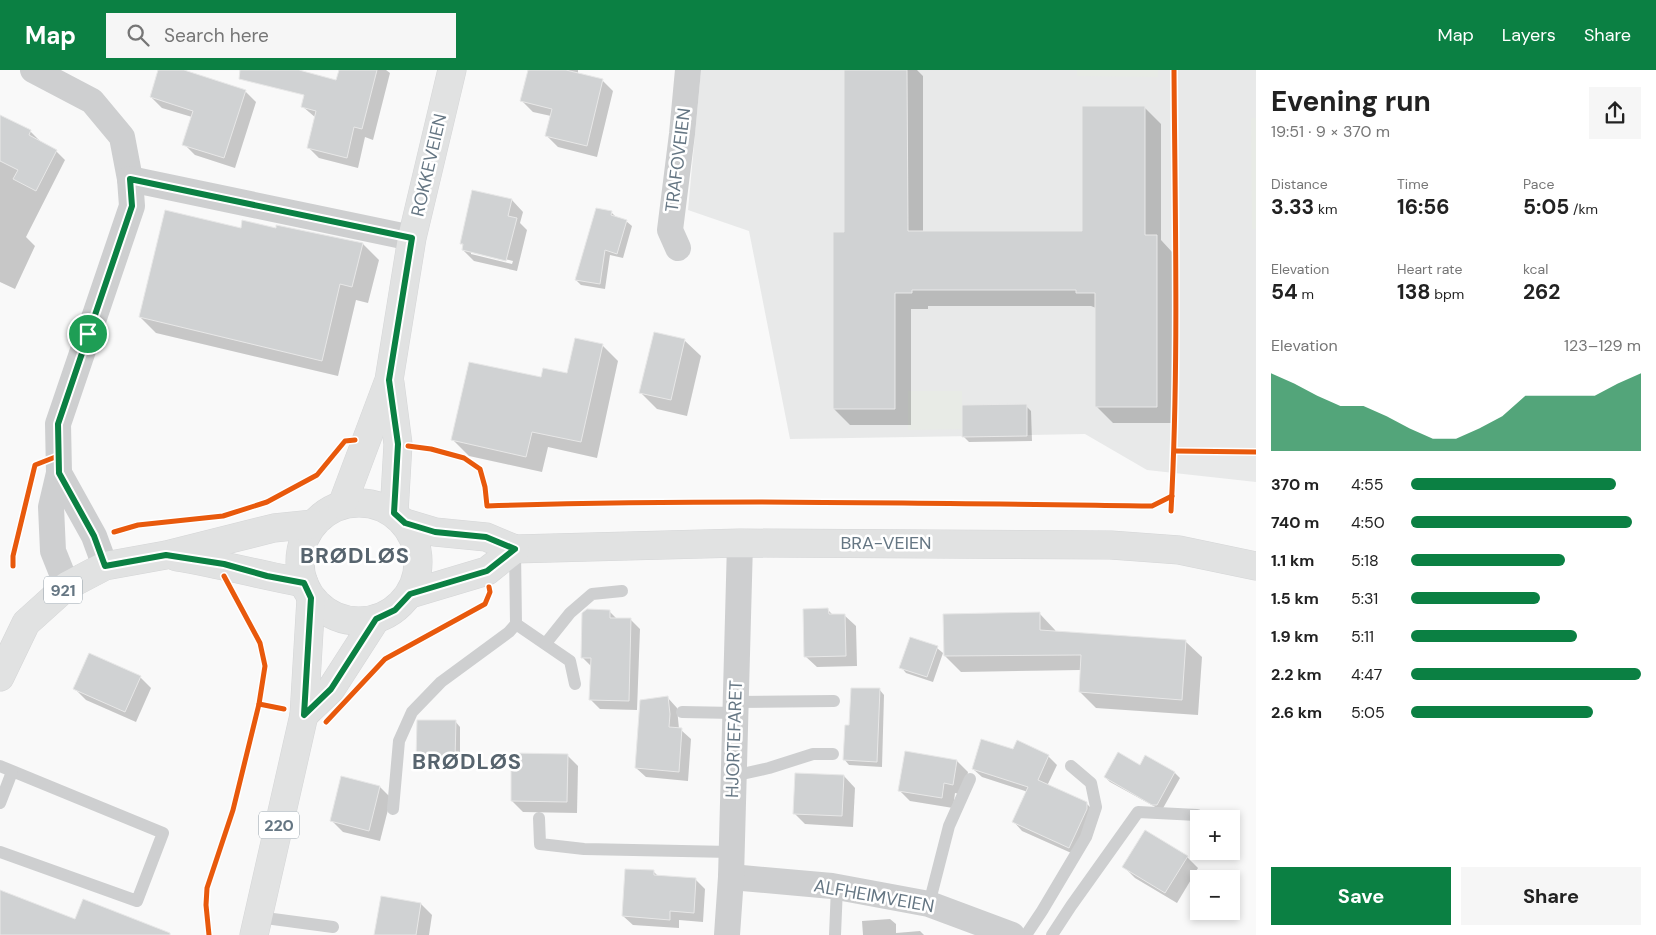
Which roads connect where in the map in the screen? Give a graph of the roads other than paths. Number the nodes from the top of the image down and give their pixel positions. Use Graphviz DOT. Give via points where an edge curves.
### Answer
graph roads {
  1 [pos="33,70"];
  2 [pos="452,70"];
  3 [pos="688,70"];
  4 [pos="130,179"];
  5 [pos="412,238"];
  6 [pos="678,248"];
  7 [pos="389,380"];
  8 [pos="59,473"];
  9 [pos="342,505"];
  10 [pos="399,518"];
  11 [pos="313,524"];
  12 [pos="740,543"];
  13 [pos="515,549"];
  14 [pos="166,555"];
  15 [pos="105,566"];
  16 [pos="1256,566"];
  17 [pos="67,586"];
  18 [pos="307,590"];
  19 [pos="622,591"];
  20 [pos="410,594"];
  21 [pos="376,619"];
  22 [pos="516,624"];
  23 [pos="546,643"];
  24 [pos="0,677"];
  25 [pos="575,684"];
  26 [pos="834,700"];
  27 [pos="735,708"];
  28 [pos="682,712"];
  29 [pos="304,715"];
  30 [pos="833,754"];
  31 [pos="0,766"];
  32 [pos="1071,766"];
  33 [pos="12,772"];
  34 [pos="733,776"];
  35 [pos="970,779"];
  36 [pos="0,802"];
  37 [pos="393,809"];
  38 [pos="1190,815"];
  39 [pos="539,818"];
  40 [pos="0,852"];
  41 [pos="731,864"];
  42 [pos="837,887"];
  43 [pos="929,904"];
  44 [pos="256,926"];
  45 [pos="333,927"];
  46 [pos="1000,933"];
  47 [pos="727,935"];
  48 [pos="835,935"];
  49 [pos="1026,935"];
  50 [pos="1052,935"];
  1 -- 4 [label="street" via="92,101 122,138"];
  2 -- 5 [label="main road, ROKKEVEIEN"];
  3 -- 6 [label="street, TRAFOVEIEN" via="670,230"];
  4 -- 5 [label="street"];
  4 -- 8 [label="street" via="132,206 58,424"];
  5 -- 7 [label="main road, ROKKEVEIEN"];
  7 -- 9 [label="main road, ROKKEVEIEN"];
  7 -- 10 [label="main road, ROKKEVEIEN" via="398,444"];
  8 -- 15 [label="street" via="94,536"];
  8 -- 17 [label="street" via="50,507 53,551"];
  9 -- 10 [label="main road, 220" via="378,505"];
  9 -- 11 [label="main road, 220" via="326,512"];
  10 -- 13 [label="main road, BRA-VEIEN" via="435,532 486,537"];
  10 -- 20 [label="main road" via="417,546 418,571"];
  11 -- 14 [label="main road, 921" via="274,528"];
  11 -- 18 [label="main road, 220" via="303,542 300,562"];
  12 -- 13 [label="main road, BRA-VEIEN"];
  12 -- 16 [label="main road, BRA-VEIEN" via="1111,545 1179,550"];
  12 -- 27 [label="street, HJORTEFARET"];
  13 -- 20 [label="main road" via="487,571"];
  13 -- 22 [label="lane"];
  14 -- 15 [label="main road, 921"];
  14 -- 18 [label="main road, 921" via="224,564"];
  15 -- 17 [label="main road, 921"];
  17 -- 24 [label="main road, 921" via="26,623"];
  18 -- 21 [label="main road" via="329,614 352,621"];
  18 -- 29 [label="main road, 220"];
  19 -- 23 [label="lane" via="592,594"];
  20 -- 21 [label="main road" via="395,610"];
  21 -- 29 [label="main road" via="331,689"];
  22 -- 23 [label="lane"];
  22 -- 37 [label="lane" via="441,682 412,712 399,741"];
  23 -- 25 [label="lane" via="570,661"];
  26 -- 27 [label="lane"];
  27 -- 28 [label="lane"];
  27 -- 34 [label="street, HJORTEFARET"];
  29 -- 44 [label="main road, 220"];
  30 -- 34 [label="lane" via="814,754"];
  31 -- 33 [label="lane"];
  32 -- 49 [label="lane" via="1091,783 1096,807 1086,837"];
  33 -- 36 [label="lane"];
  33 -- 40 [label="lane" via="163,833 137,901"];
  34 -- 41 [label="street, HJORTEFARET"];
  35 -- 43 [label="lane" via="949,826"];
  38 -- 50 [label="lane" via="1138,812"];
  39 -- 41 [label="lane" via="540,844"];
  41 -- 42 [label="street, ALFHEIMVEIEN"];
  41 -- 47 [label="street, HJORTEFARET"];
  42 -- 43 [label="street, ALFHEIMVEIEN"];
  42 -- 48 [label="lane"];
  43 -- 46 [label="street, ALFHEIMVEIEN"];
  44 -- 45 [label="lane"];
}
